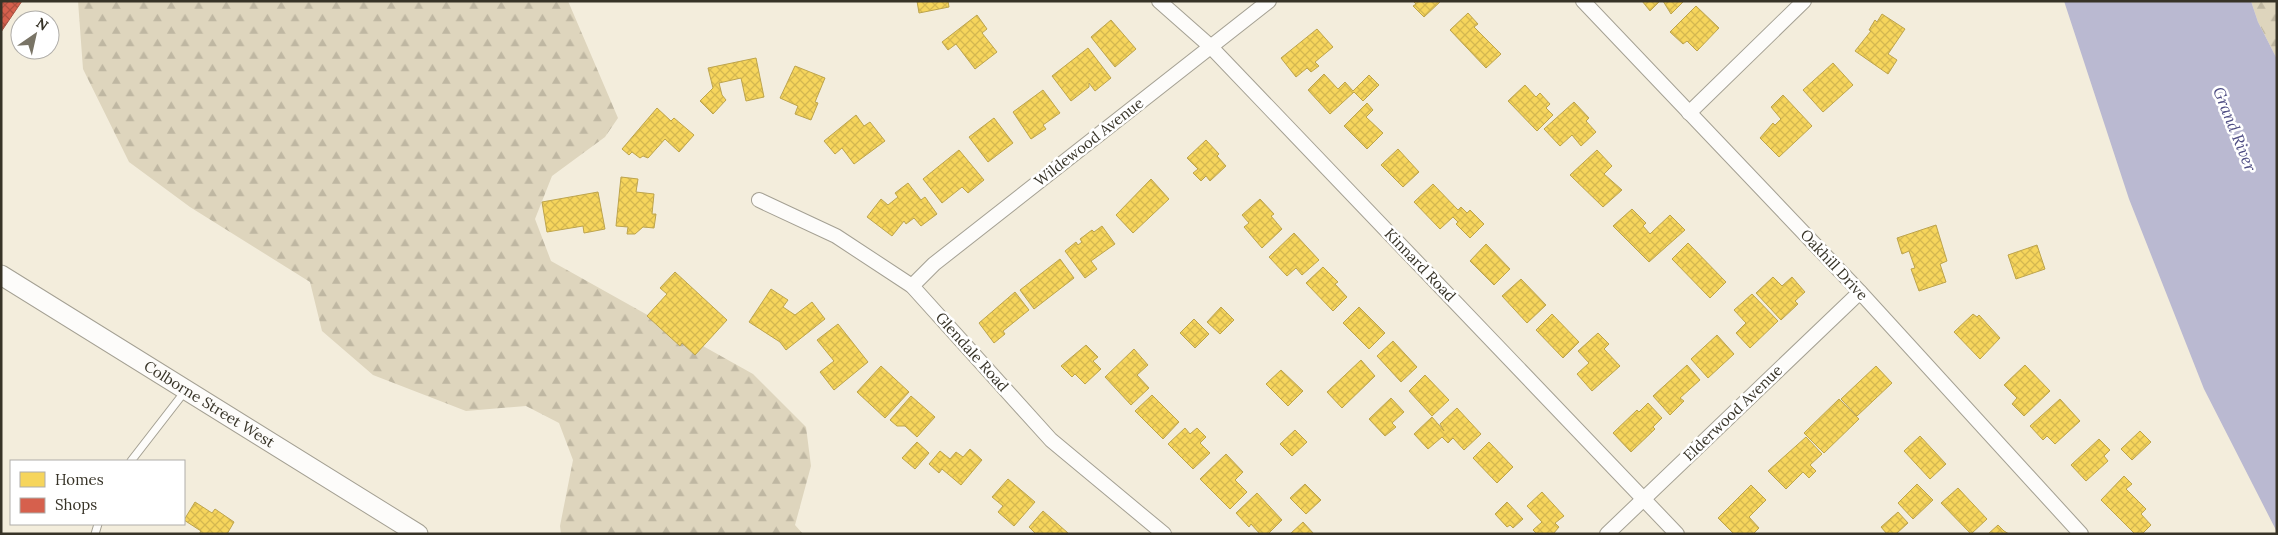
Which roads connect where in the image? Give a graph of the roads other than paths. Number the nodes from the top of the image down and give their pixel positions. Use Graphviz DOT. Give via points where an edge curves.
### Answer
graph roads {
  1 [pos="1159,1"];
  2 [pos="1269,1"];
  3 [pos="1583,1"];
  4 [pos="1804,1"];
  5 [pos="1210,46"];
  6 [pos="1689,113"];
  7 [pos="760,200"];
  8 [pos="1,275"];
  9 [pos="912,286"];
  10 [pos="1860,292"];
  11 [pos="186,390"];
  12 [pos="132,460"];
  13 [pos="1644,498"];
  14 [pos="418,534"];
  15 [pos="1164,534"];
  16 [pos="1608,534"];
  17 [pos="1676,534"];
  18 [pos="2081,534"];
  1 -- 5 [label="street, Kinnard Road"];
  2 -- 5 [label="street, Wildewood Avenue"];
  3 -- 6 [label="street, Oakhill Drive"];
  4 -- 6 [label="street"];
  5 -- 9 [label="street, Wildewood Avenue" via="942,258"];
  5 -- 13 [label="street, Kinnard Road"];
  6 -- 10 [label="street, Oakhill Drive"];
  7 -- 9 [label="street, Glendale Road" via="836,236"];
  8 -- 11 [label="main road, Colborne Street West"];
  9 -- 15 [label="street, Glendale Road" via="1051,440"];
  10 -- 13 [label="street, Elderwood Avenue"];
  10 -- 18 [label="street, Oakhill Drive"];
  11 -- 12 [label="lane"];
  11 -- 14 [label="main road, Colborne Street West"];
  13 -- 16 [label="street, Elderwood Avenue"];
  13 -- 17 [label="street, Kinnard Road"];
}
